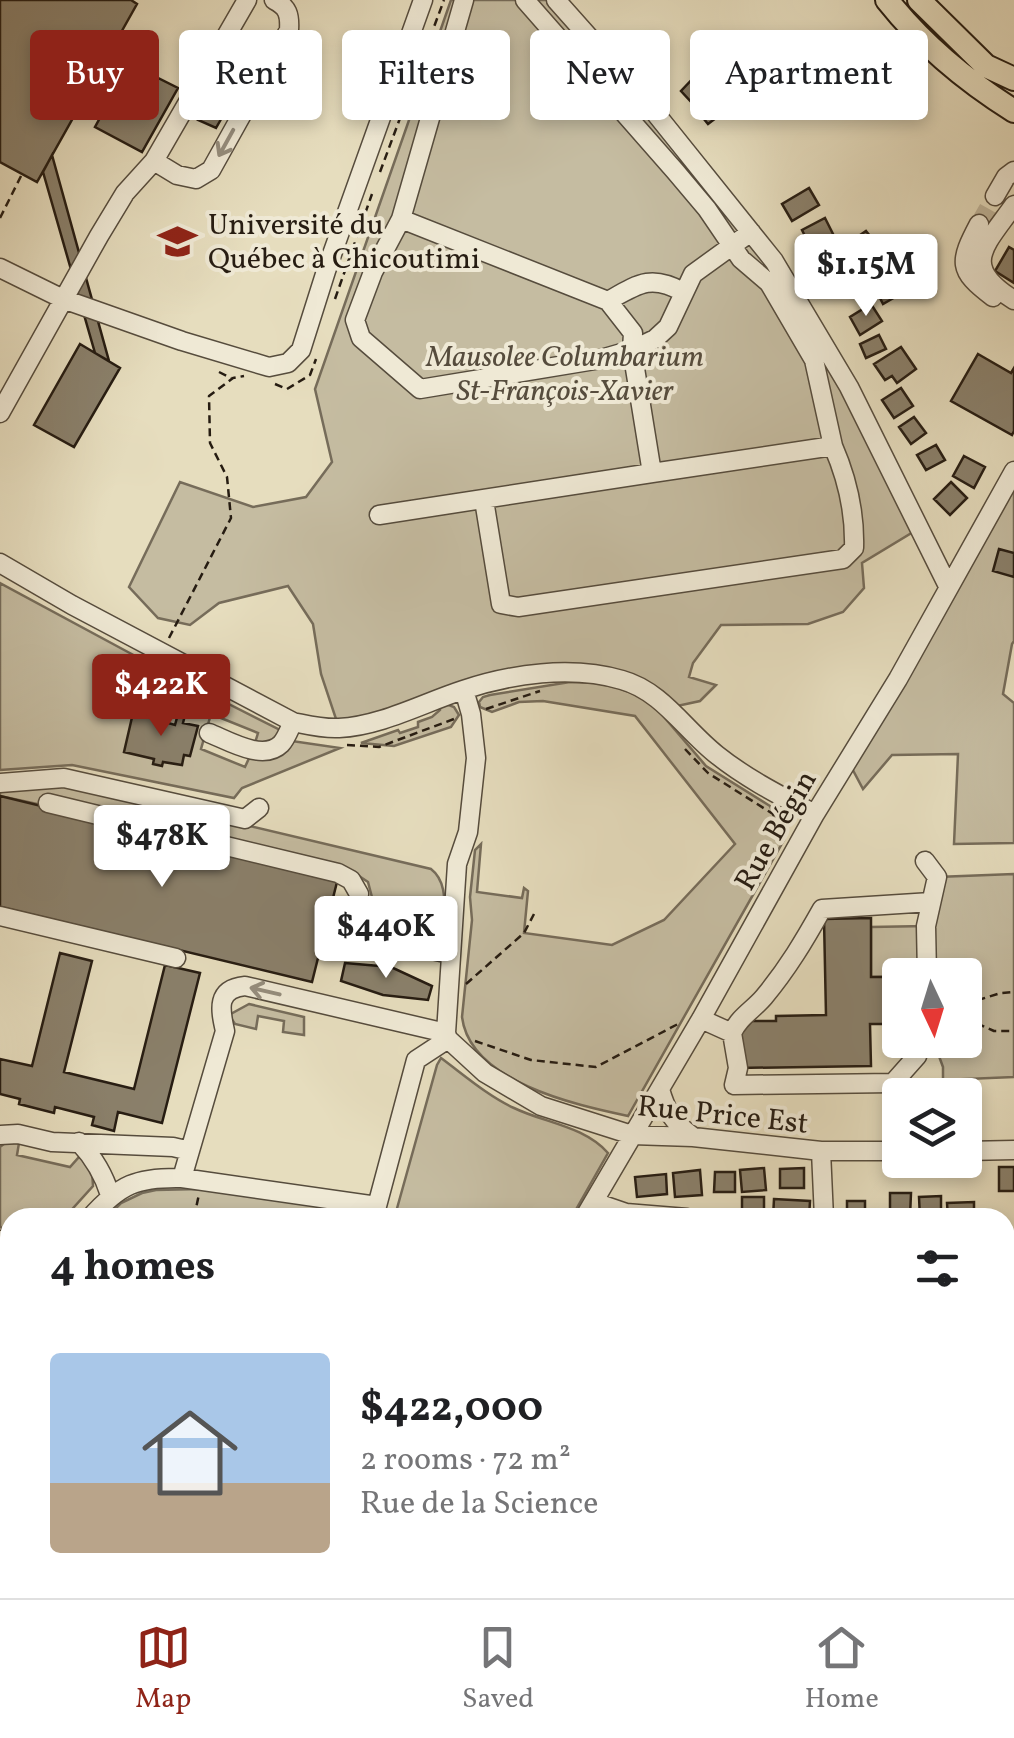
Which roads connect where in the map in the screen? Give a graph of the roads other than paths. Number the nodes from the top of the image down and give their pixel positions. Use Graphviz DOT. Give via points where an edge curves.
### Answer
graph roads {
  1 [pos="247,0"];
  2 [pos="274,0"];
  3 [pos="423,0"];
  4 [pos="464,0"];
  5 [pos="526,0"];
  6 [pos="556,0"];
  7 [pos="887,0"];
  8 [pos="924,2"];
  9 [pos="904,22"];
  10 [pos="1014,79"];
  11 [pos="1014,110"];
  12 [pos="154,161"];
  13 [pos="1014,172"];
  14 [pos="995,196"];
  15 [pos="1011,214"];
  16 [pos="400,219"];
  17 [pos="979,224"];
  18 [pos="751,232"];
  19 [pos="731,246"];
  20 [pos="0,268"];
  21 [pos="683,292"];
  22 [pos="63,299"];
  23 [pos="1014,300"];
  24 [pos="608,301"];
  25 [pos="1014,312"];
  26 [pos="632,350"];
  27 [pos="0,412"];
  28 [pos="833,446"];
  29 [pos="1014,471"];
  30 [pos="652,473"];
  31 [pos="484,500"];
  32 [pos="379,515"];
  33 [pos="0,563"];
  34 [pos="948,588"];
  35 [pos="464,690"];
  36 [pos="293,722"];
  37 [pos="209,732"];
  38 [pos="0,783"];
  39 [pos="48,803"];
  40 [pos="259,808"];
  41 [pos="815,814"];
  42 [pos="924,861"];
  43 [pos="931,902"];
  44 [pos="0,916"];
  45 [pos="450,954"];
  46 [pos="176,958"];
  47 [pos="927,958"];
  48 [pos="692,1020"];
  49 [pos="732,1033"];
  50 [pos="440,1034"];
  51 [pos="915,1058"];
  52 [pos="660,1088"];
  53 [pos="632,1135"];
  54 [pos="0,1136"];
  55 [pos="693,1137"];
  56 [pos="78,1142"];
  57 [pos="190,1150"];
  58 [pos="1014,1150"];
  59 [pos="822,1151"];
  60 [pos="882,1151"];
  61 [pos="982,1151"];
  62 [pos="182,1178"];
  63 [pos="110,1195"];
  64 [pos="99,1208"];
  65 [pos="590,1208"];
  66 [pos="824,1208"];
  1 -- 12 [label="street"];
  2 -- 12 [label="street, one-way" via="290,16 290,30 211,170 196,178"];
  3 -- 22 [label="street" via="295,358 270,366"];
  4 -- 16 [label="street"];
  5 -- 19 [label="street" via="707,209"];
  6 -- 18 [label="street"];
  7 -- 9 [label="main road"];
  8 -- 9 [label="street"];
  8 -- 10 [label="main road" via="986,66"];
  9 -- 11 [label="main road"];
  12 -- 22 [label="street" via="125,193"];
  13 -- 14 [label="street"];
  15 -- 23 [label="street" via="980,268"];
  16 -- 24 [label="street"];
  16 -- 26 [label="street" via="355,320 361,338 420,389"];
  17 -- 25 [label="street" via="966,249 966,271"];
  18 -- 19 [label="street"];
  18 -- 34 [label="street" via="850,386"];
  19 -- 21 [label="street" via="693,274"];
  19 -- 28 [label="street" via="769,284 814,360"];
  20 -- 22 [label="street"];
  21 -- 24 [label="street" via="664,281 636,285"];
  21 -- 26 [label="street" via="668,327"];
  22 -- 27 [label="street"];
  24 -- 26 [label="street" via="633,332"];
  26 -- 30 [label="street"];
  28 -- 30 [label="street"];
  28 -- 31 [label="street" via="855,527 854,548 824,562 518,607 500,604"];
  29 -- 34 [label="street, Rue Bégin"];
  30 -- 31 [label="street"];
  31 -- 32 [label="street"];
  33 -- 36 [label="street"];
  34 -- 41 [label="street, Rue Bégin"];
  35 -- 36 [label="street" via="340,728"];
  35 -- 41 [label="street" via="548,674 622,680 647,691 748,778"];
  35 -- 45 [label="street" via="476,772 457,864"];
  36 -- 37 [label="street" via="280,744 266,750"];
  38 -- 40 [label="street" via="64,778 245,819"];
  39 -- 45 [label="street" via="338,873 359,894 354,912 372,937"];
  41 -- 48 [label="street, Rue Bégin"];
  42 -- 43 [label="street" via="937,876"];
  43 -- 47 [label="street"];
  43 -- 49 [label="street" via="822,909 795,958"];
  44 -- 46 [label="street"];
  45 -- 50 [label="street"];
  48 -- 49 [label="street"];
  48 -- 52 [label="street, Rue Bégin"];
  49 -- 51 [label="street" via="734,1085 892,1082"];
  50 -- 53 [label="street, Rue Price Est" via="485,1074 542,1106"];
  50 -- 57 [label="street, one-way" via="235,987 221,1000 225,1031"];
  50 -- 62 [label="street" via="416,1060 377,1206"];
  52 -- 53 [label="street, Rue Bégin"];
  52 -- 55 [label="street" via="674,1123"];
  53 -- 55 [label="street, Rue Price Est"];
  53 -- 65 [label="street, Rue Bégin"];
  54 -- 56 [label="street"];
  55 -- 59 [label="street, Rue Price Est"];
  56 -- 57 [label="street"];
  56 -- 63 [label="street"];
  57 -- 62 [label="street"];
  58 -- 61 [label="street"];
  59 -- 60 [label="street, Rue Price Est"];
  59 -- 66 [label="street"];
  62 -- 63 [label="street" via="136,1182"];
  63 -- 64 [label="street"];
}
